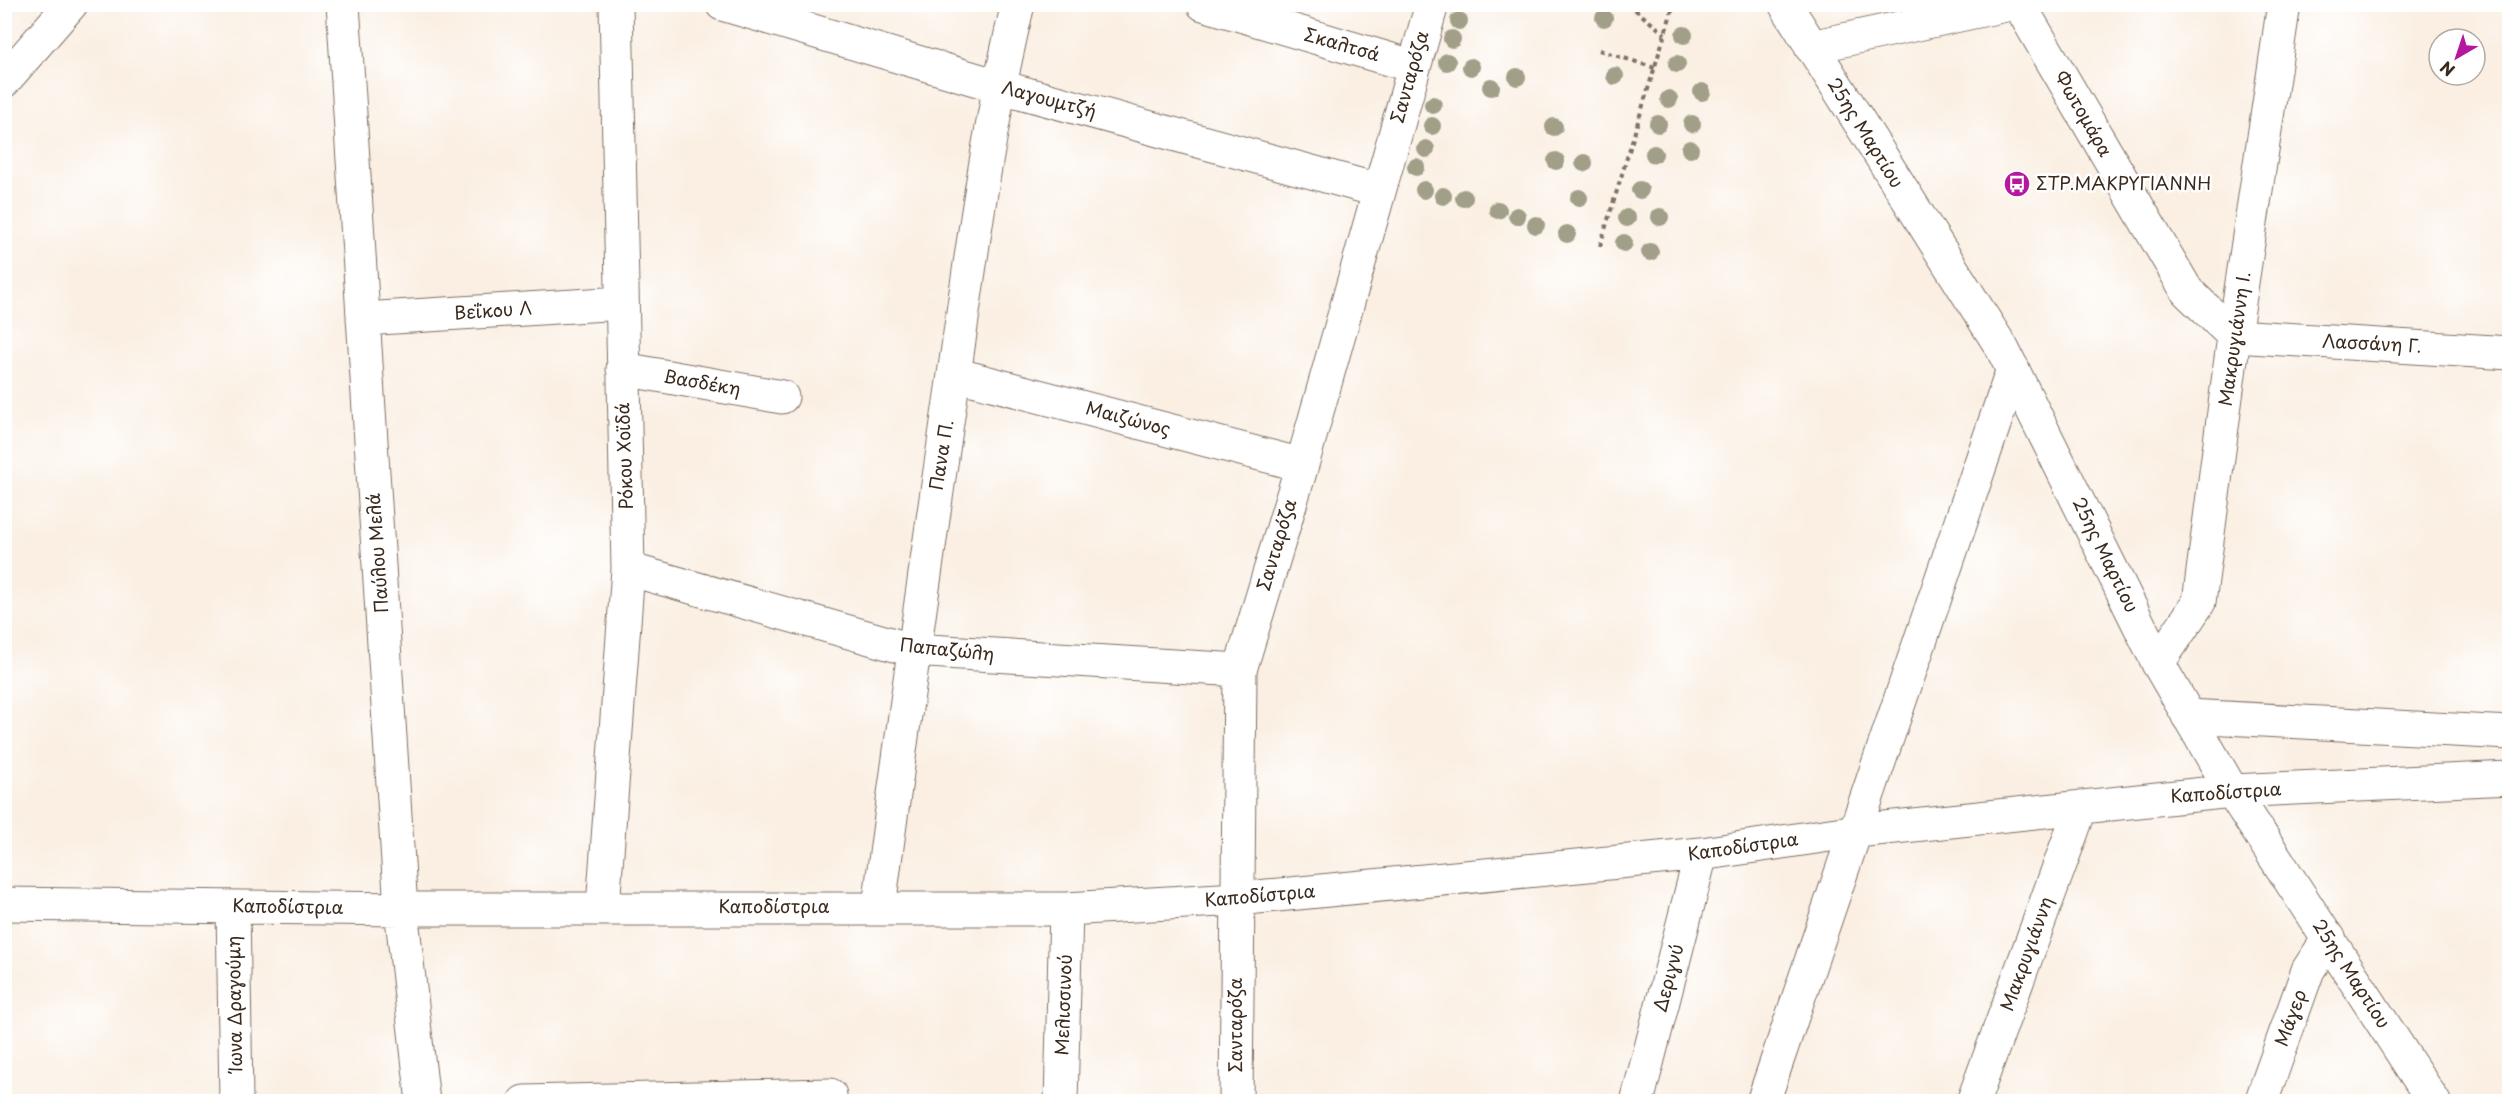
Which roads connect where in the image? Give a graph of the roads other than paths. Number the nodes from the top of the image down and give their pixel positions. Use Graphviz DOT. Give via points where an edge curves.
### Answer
graph roads {
  1 [pos="71,4"];
  2 [pos="343,4"];
  3 [pos="616,4"];
  4 [pos="722,4"];
  5 [pos="1018,4"];
  6 [pos="1203,4"];
  7 [pos="1432,4"];
  8 [pos="1785,4"];
  9 [pos="2010,4"];
  10 [pos="2019,4"];
  11 [pos="2284,4"];
  12 [pos="1811,48"];
  13 [pos="1412,66"];
  14 [pos="4,81"];
  15 [pos="998,86"];
  16 [pos="1377,190"];
  17 [pos="622,303"];
  18 [pos="363,319"];
  19 [pos="2234,336"];
  20 [pos="2510,353"];
  21 [pos="622,369"];
  22 [pos="2013,369"];
  23 [pos="954,374"];
  24 [pos="782,397"];
  25 [pos="1302,465"];
  26 [pos="628,569"];
  27 [pos="912,650"];
  28 [pos="2158,663"];
  29 [pos="1240,670"];
  30 [pos="2188,716"];
  31 [pos="2510,733"];
  32 [pos="2510,778"];
  33 [pos="2232,791"];
  34 [pos="2081,807"];
  35 [pos="1857,831"];
  36 [pos="1701,854"];
  37 [pos="1237,899"];
  38 [pos="4,904"];
  39 [pos="233,907"];
  40 [pos="603,907"];
  41 [pos="879,907"];
  42 [pos="401,909"];
  43 [pos="1066,909"];
  44 [pos="2329,938"];
  45 [pos="830,1095"];
  46 [pos="236,1101"];
  47 [pos="423,1101"];
  48 [pos="524,1101"];
  49 [pos="1061,1101"];
  50 [pos="1236,1101"];
  51 [pos="1637,1101"];
  52 [pos="1763,1101"];
  53 [pos="1973,1101"];
  54 [pos="2261,1101"];
  55 [pos="2434,1101"];
  1 -- 14 [label="street"];
  2 -- 18 [label="street, Παύλου Μελά"];
  3 -- 17 [label="street, Ρόκου Χοϊδά"];
  4 -- 15 [label="street, Λαγουμτζή"];
  5 -- 15 [label="street, Πανα Π."];
  6 -- 13 [label="street, Σκαλτσά"];
  7 -- 13 [label="street, Σανταρόζα"];
  8 -- 12 [label="street, 25ης Μαρτίου"];
  9 -- 12 [label="street"];
  10 -- 19 [label="street, Φωτομάρα" via="2187,291"];
  11 -- 19 [label="street, Μακρυγιάννη Ι."];
  12 -- 22 [label="street, 25ης Μαρτίου"];
  13 -- 16 [label="street, Σανταρόζα"];
  15 -- 16 [label="street, Λαγουμτζή"];
  15 -- 23 [label="street, Πανα Π."];
  16 -- 25 [label="street, Σανταρόζα"];
  17 -- 18 [label="street, Βεΐκου Λ"];
  17 -- 21 [label="street, Ρόκου Χοϊδά"];
  18 -- 42 [label="street, Παύλου Μελά"];
  19 -- 20 [label="street, Λασσάνη Γ."];
  19 -- 28 [label="street, Μακρυγιάννη Ι." via="2199,602"];
  21 -- 24 [label="street, Βασδέκη"];
  21 -- 26 [label="street, Ρόκου Χοϊδά"];
  22 -- 28 [label="street, 25ης Μαρτίου"];
  22 -- 35 [label="street"];
  23 -- 25 [label="street, Μαιζώνος"];
  23 -- 27 [label="street, Πανα Π."];
  25 -- 29 [label="street, Σανταρόζα"];
  26 -- 27 [label="street, Παπαζώλη"];
  26 -- 40 [label="street, Ρόκου Χοϊδά"];
  27 -- 29 [label="street, Παπαζώλη"];
  27 -- 41 [label="street, Πανα Π."];
  28 -- 30 [label="street, 25ης Μαρτίου"];
  29 -- 37 [label="street, Σανταρόζα"];
  30 -- 31 [label="street"];
  30 -- 33 [label="street, 25ης Μαρτίου"];
  32 -- 33 [label="street, Καποδίστρια"];
  33 -- 34 [label="street, Καποδίστρια"];
  33 -- 44 [label="street, 25ης Μαρτίου"];
  34 -- 35 [label="street, Καποδίστρια"];
  34 -- 53 [label="street, Μακρυγιάννη"];
  35 -- 36 [label="street, Καποδίστρια"];
  35 -- 52 [label="street"];
  36 -- 37 [label="street, Καποδίστρια"];
  36 -- 51 [label="street, Δεριγνύ"];
  37 -- 43 [label="street, Καποδίστρια"];
  37 -- 50 [label="street, Σανταρόζα"];
  38 -- 39 [label="street, Καποδίστρια"];
  39 -- 42 [label="street, Καποδίστρια"];
  39 -- 46 [label="street, Ίωνα Δραγούμη"];
  40 -- 41 [label="street, Καποδίστρια"];
  40 -- 42 [label="street, Καποδίστρια"];
  41 -- 43 [label="street, Καποδίστρια"];
  42 -- 47 [label="street, Παύλου Μελά"];
  43 -- 49 [label="street, Μελισσινού"];
  44 -- 54 [label="street, Μάγερ" via="2308,970"];
  44 -- 55 [label="street, 25ης Μαρτίου"];
  45 -- 48 [label="street"];
}
